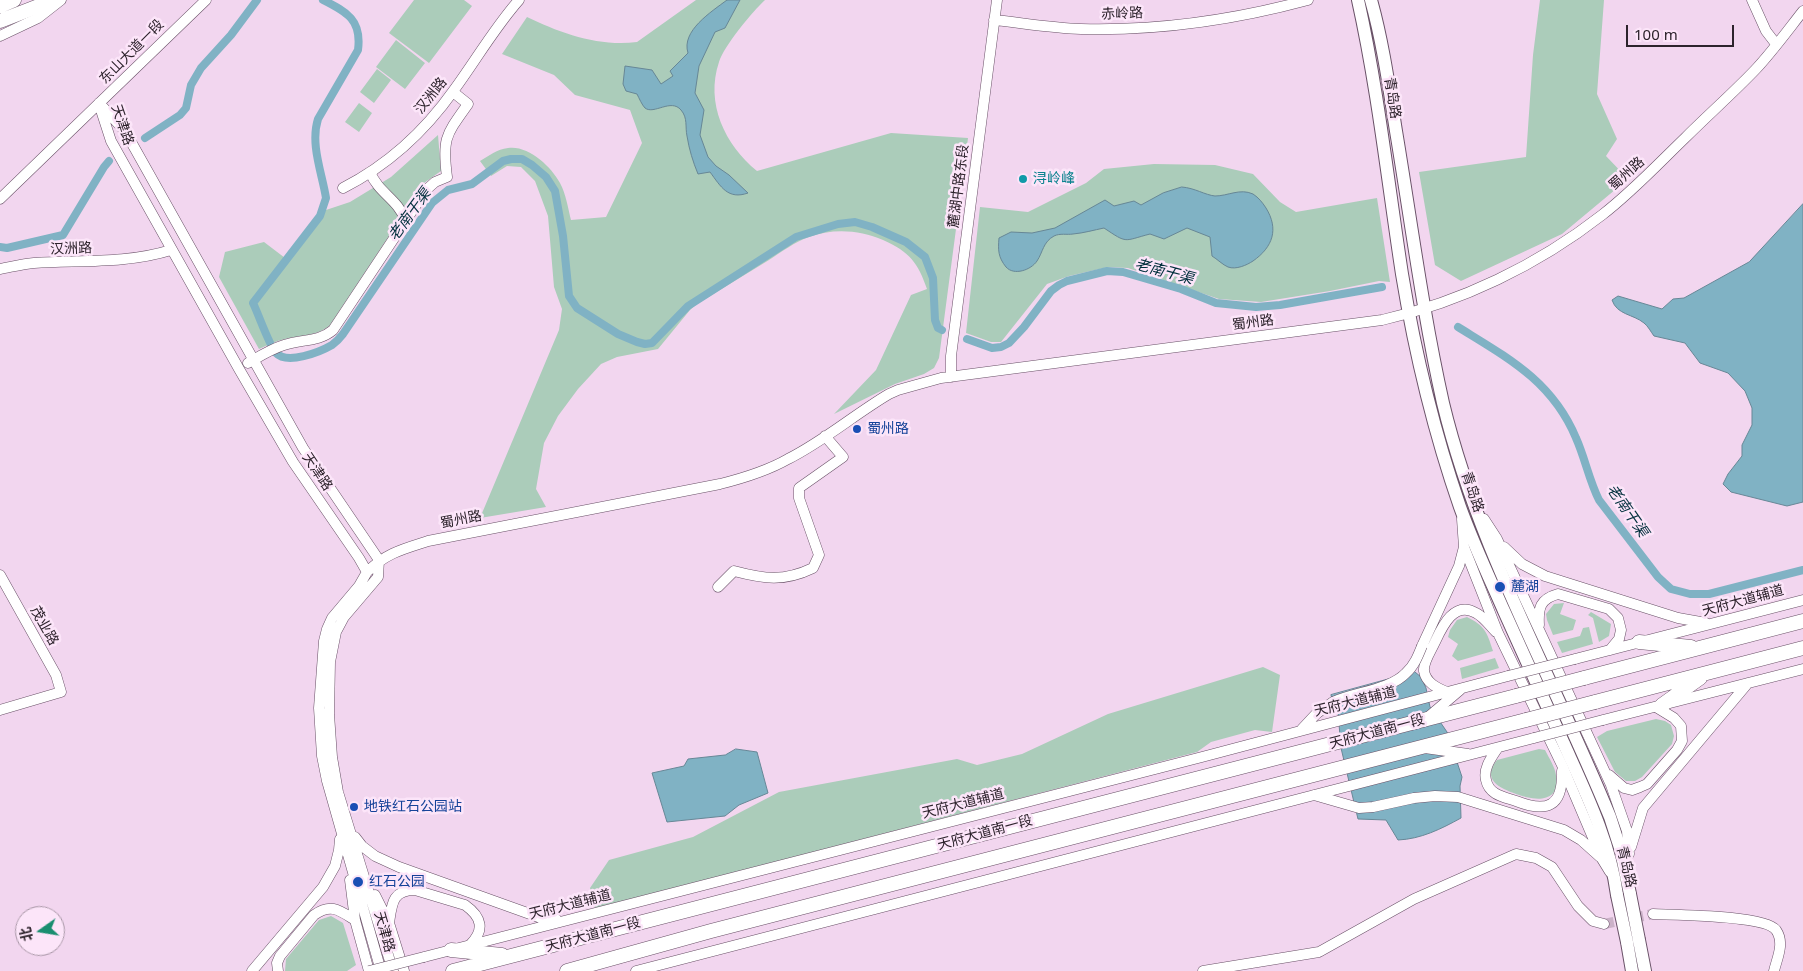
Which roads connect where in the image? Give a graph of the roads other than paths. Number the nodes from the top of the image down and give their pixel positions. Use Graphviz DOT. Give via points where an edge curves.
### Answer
graph roads {
  1 [pos="14,0"];
  2 [pos="54,0"];
  3 [pos="61,0"];
  4 [pos="206,0"];
  5 [pos="519,0"];
  6 [pos="997,0"];
  7 [pos="1308,0"];
  8 [pos="1358,0"];
  9 [pos="1371,0"];
  10 [pos="1752,0"];
  11 [pos="0,6"];
  12 [pos="1803,11"];
  13 [pos="994,20"];
  14 [pos="0,21"];
  15 [pos="0,36"];
  16 [pos="1776,44"];
  17 [pos="453,92"];
  18 [pos="99,103"];
  19 [pos="370,172"];
  20 [pos="343,188"];
  21 [pos="0,200"];
  22 [pos="406,221"];
  23 [pos="171,250"];
  24 [pos="0,269"];
  25 [pos="1426,308"];
  26 [pos="1410,314"];
  27 [pos="253,360"];
  28 [pos="239,369"];
  29 [pos="951,377"];
  30 [pos="825,436"];
  31 [pos="1474,504"];
  32 [pos="1460,508"];
  33 [pos="1497,539"];
  34 [pos="1464,546"];
  35 [pos="379,560"];
  36 [pos="367,572"];
  37 [pos="0,574"];
  38 [pos="718,587"];
  39 [pos="1803,600"];
  40 [pos="1803,621"];
  41 [pos="1709,624"];
  42 [pos="1540,631"];
  43 [pos="1498,633"];
  44 [pos="1639,642"];
  45 [pos="1702,648"];
  46 [pos="1803,648"];
  47 [pos="1610,650"];
  48 [pos="1803,669"];
  49 [pos="1708,672"];
  50 [pos="1748,683"];
  51 [pos="1462,688"];
  52 [pos="1446,692"];
  53 [pos="1659,706"];
  54 [pos="0,710"];
  55 [pos="1440,711"];
  56 [pos="1302,729"];
  57 [pos="1497,749"];
  58 [pos="1457,750"];
  59 [pos="1562,765"];
  60 [pos="1604,771"];
  61 [pos="1314,795"];
  62 [pos="345,832"];
  63 [pos="346,849"];
  64 [pos="1629,854"];
  65 [pos="1602,859"];
  66 [pos="364,872"];
  67 [pos="1621,880"];
  68 [pos="1653,914"];
  69 [pos="355,920"];
  70 [pos="567,920"];
  71 [pos="389,923"];
  72 [pos="1604,924"];
  73 [pos="1633,941"];
  74 [pos="470,945"];
  75 [pos="451,950"];
  76 [pos="510,956"];
  77 [pos="252,971"];
  78 [pos="278,971"];
  79 [pos="369,971"];
  80 [pos="381,971"];
  81 [pos="393,971"];
  82 [pos="404,971"];
  83 [pos="453,971"];
  84 [pos="567,971"];
  85 [pos="636,971"];
  86 [pos="1203,971"];
  87 [pos="1632,971"];
  88 [pos="1645,971"];
  89 [pos="1774,971"];
  1 -- 11 [label="highway"];
  2 -- 14 [label="highway"];
  3 -- 15 [label="street" via="38,18"];
  4 -- 18 [label="street, 东山大道一段"];
  5 -- 17 [label="street, 汉洲路"];
  6 -- 13 [label="street, 麓湖中路东段"];
  7 -- 13 [label="street, 赤岭路" via="1241,16 1143,28 1080,29"];
  8 -- 26 [label="main road, 青岛路" via="1378,103"];
  9 -- 25 [label="main road, 青岛路"];
  10 -- 16 [label="street" via="1766,31"];
  12 -- 16 [label="street, 蜀州路"];
  13 -- 29 [label="street, 麓湖中路东段" via="951,356"];
  16 -- 25 [label="street, 蜀州路" via="1757,68 1603,214 1561,245 1510,273 1450,301"];
  17 -- 19 [label="street, 汉洲路" via="432,120"];
  17 -- 22 [label="street" via="468,104 444,146 447,177 426,190"];
  18 -- 21 [label="street, 东山大道一段"];
  18 -- 23 [label="street, 天津路" via="111,141"];
  18 -- 27 [label="street, 天津路" via="125,132"];
  19 -- 20 [label="street, 汉洲路"];
  19 -- 22 [label="street" via="377,186 398,204"];
  22 -- 27 [label="street" via="334,330 318,339 286,344"];
  23 -- 24 [label="street, 汉洲路" via="109,261"];
  23 -- 28 [label="street, 天津路"];
  25 -- 26 [label="street, 蜀州路"];
  25 -- 31 [label="main road, 青岛路" via="1443,402"];
  26 -- 29 [label="street, 蜀州路"];
  26 -- 32 [label="main road, 青岛路" via="1430,405"];
  27 -- 28 [label="street"];
  27 -- 35 [label="street, 天津路" via="303,448"];
  28 -- 36 [label="street, 天津路" via="293,462"];
  29 -- 30 [label="street, 蜀州路" via="898,390"];
  30 -- 35 [label="street, 蜀州路" via="777,465 739,479 428,541"];
  30 -- 38 [label="street" via="842,457 799,488 799,498 819,555 813,568 797,576 760,578 734,571"];
  31 -- 33 [label="street"];
  31 -- 67 [label="main road, 青岛路" via="1490,549 1610,817 1621,851"];
  32 -- 34 [label="street"];
  32 -- 67 [label="main road, 青岛路"];
  33 -- 41 [label="street" via="1522,564 1545,576 1678,618"];
  33 -- 42 [label="street"];
  34 -- 43 [label="street"];
  34 -- 56 [label="street, bridge" via="1459,566 1415,662 1400,679 1333,702"];
  35 -- 36 [label="street, 蜀州路"];
  35 -- 62 [label="street, 天津路" via="378,577 344,617 336,632 330,662 332,756"];
  36 -- 62 [label="street, 天津路" via="326,629 322,659 319,708 322,756"];
  37 -- 54 [label="street, 茂业路" via="56,675 61,692"];
  39 -- 41 [label="street, 天府大道辅道"];
  40 -- 45 [label="highway"];
  41 -- 44 [label="street, 天府大道辅道"];
  42 -- 47 [label="street" via="1540,606 1558,594 1567,596 1609,609 1618,618 1619,639"];
  42 -- 60 [label="street"];
  43 -- 52 [label="street" via="1477,613 1467,610 1450,615 1424,671 1435,687"];
  43 -- 59 [label="street"];
  44 -- 45 [label="highway"];
  44 -- 47 [label="street, 天府大道辅道"];
  45 -- 55 [label="highway, 天府大道南一段, bridge" via="1516,696"];
  46 -- 49 [label="highway"];
  47 -- 51 [label="street, 天府大道辅道, bridge"];
  48 -- 50 [label="street"];
  49 -- 53 [label="highway"];
  49 -- 58 [label="highway, 天府大道南一段, bridge" via="1526,720"];
  50 -- 53 [label="street"];
  50 -- 64 [label="street" via="1643,808"];
  51 -- 52 [label="street, 天府大道辅道"];
  51 -- 55 [label="street"];
  52 -- 56 [label="street, 天府大道辅道"];
  53 -- 57 [label="street, bridge"];
  53 -- 60 [label="street" via="1681,726 1682,741 1677,750 1640,788 1624,788"];
  55 -- 76 [label="highway, 天府大道南一段" via="1425,719"];
  56 -- 70 [label="street, 天府大道辅道"];
  57 -- 58 [label="street" via="1474,755"];
  57 -- 59 [label="street" via="1485,772 1490,790 1527,806 1545,807 1557,798 1562,790"];
  58 -- 61 [label="street"];
  58 -- 84 [label="highway, 天府大道南一段" via="1422,747"];
  59 -- 65 [label="street"];
  60 -- 64 [label="street" via="1627,831"];
  61 -- 65 [label="street" via="1359,808 1414,798 1458,797 1564,830"];
  61 -- 85 [label="street"];
  62 -- 63 [label="street, 天津路"];
  62 -- 66 [label="street, 天津路"];
  62 -- 70 [label="street" via="375,856 399,867 544,919"];
  62 -- 77 [label="street" via="335,866 323,887"];
  63 -- 69 [label="street"];
  63 -- 80 [label="street, 天津路"];
  64 -- 67 [label="street"];
  65 -- 67 [label="street"];
  66 -- 71 [label="street"];
  66 -- 81 [label="street, 天津路"];
  67 -- 73 [label="main road, 青岛路, bridge"];
  68 -- 89 [label="street" via="1744,919 1771,925 1780,939"];
  69 -- 78 [label="street" via="341,911 321,910 280,956"];
  69 -- 79 [label="street"];
  70 -- 74 [label="street, 天府大道辅道"];
  71 -- 74 [label="street" via="394,899 400,893 415,890 472,910 480,926 477,938"];
  71 -- 82 [label="street"];
  72 -- 86 [label="street" via="1593,921 1578,906 1552,867 1536,858 1516,854 1414,899 1319,952"];
  73 -- 87 [label="main road, 青岛路"];
  73 -- 88 [label="main road, 青岛路"];
  74 -- 75 [label="street, 天府大道辅道"];
  75 -- 76 [label="highway"];
  75 -- 79 [label="street, 天府大道辅道, bridge"];
  76 -- 83 [label="highway, 天府大道南一段"];
}
